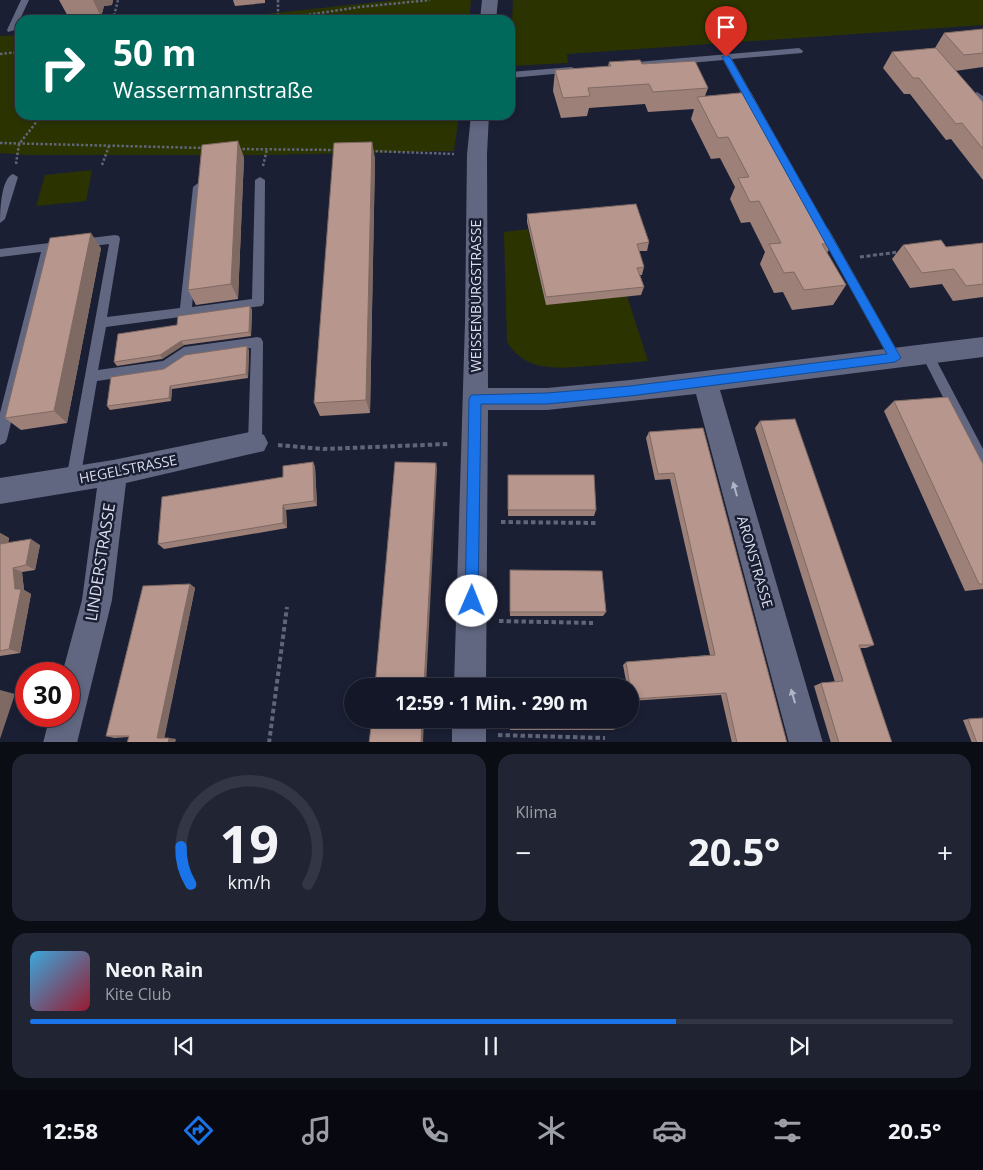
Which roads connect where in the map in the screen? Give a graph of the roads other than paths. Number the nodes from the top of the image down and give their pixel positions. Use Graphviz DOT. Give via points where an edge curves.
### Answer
graph roads {
  1 [pos="25,0"];
  2 [pos="490,0"];
  3 [pos="18,15"];
  4 [pos="488,15"];
  5 [pos="15,21"];
  6 [pos="11,30"];
  7 [pos="798,51"];
  8 [pos="726,57"];
  9 [pos="618,66"];
  10 [pos="578,69"];
  11 [pos="515,75"];
  12 [pos="759,116"];
  13 [pos="480,120"];
  14 [pos="13,177"];
  15 [pos="260,180"];
  16 [pos="198,187"];
  17 [pos="0,219"];
  18 [pos="821,225"];
  19 [pos="48,247"];
  20 [pos="0,253"];
  21 [pos="186,312"];
  22 [pos="101,323"];
  23 [pos="983,347"];
  24 [pos="927,354"];
  25 [pos="895,358"];
  26 [pos="91,376"];
  27 [pos="705,381"];
  28 [pos="475,399"];
  29 [pos="0,439"];
  30 [pos="254,443"];
  31 [pos="983,462"];
  32 [pos="113,473"];
  33 [pos="72,480"];
  34 [pos="0,491"];
  35 [pos="80,666"];
  36 [pos="470,678"];
  37 [pos="64,727"];
  38 [pos="60,742"];
  39 [pos="806,742"];
  1 -- 3 [label="lane"];
  2 -- 4 [label="street"];
  5 -- 6 [label="lane"];
  7 -- 8 [label="lane"];
  8 -- 9 [label="lane"];
  8 -- 12 [label="lane"];
  10 -- 11 [label="lane"];
  13 -- 28 [label="street, WEISSENBURGSTRASSE"];
  14 -- 17 [label="lane"];
  15 -- 21 [label="lane" via="258,303"];
  16 -- 21 [label="lane"];
  18 -- 25 [label="lane"];
  19 -- 20 [label="lane"];
  19 -- 22 [label="lane" via="115,239"];
  19 -- 29 [label="lane"];
  21 -- 22 [label="lane"];
  22 -- 26 [label="lane"];
  23 -- 24 [label="street"];
  24 -- 25 [label="street"];
  24 -- 31 [label="lane"];
  25 -- 27 [label="street"];
  26 -- 30 [label="lane" via="166,366 184,352 257,342"];
  26 -- 33 [label="lane"];
  27 -- 28 [label="street" via="547,398"];
  39 -- 27 [label="street, ARONSTRASSE, one-way"];
  28 -- 36 [label="street, WEISSENBURGSTRASSE"];
  30 -- 32 [label="street, HEGELSTRASSE"];
  32 -- 33 [label="street, HEGELSTRASSE"];
  32 -- 35 [label="street, LINDERSTRASSE" via="97,600"];
  33 -- 34 [label="street, HEGELSTRASSE"];
  37 -- 38 [label="street"];
}
